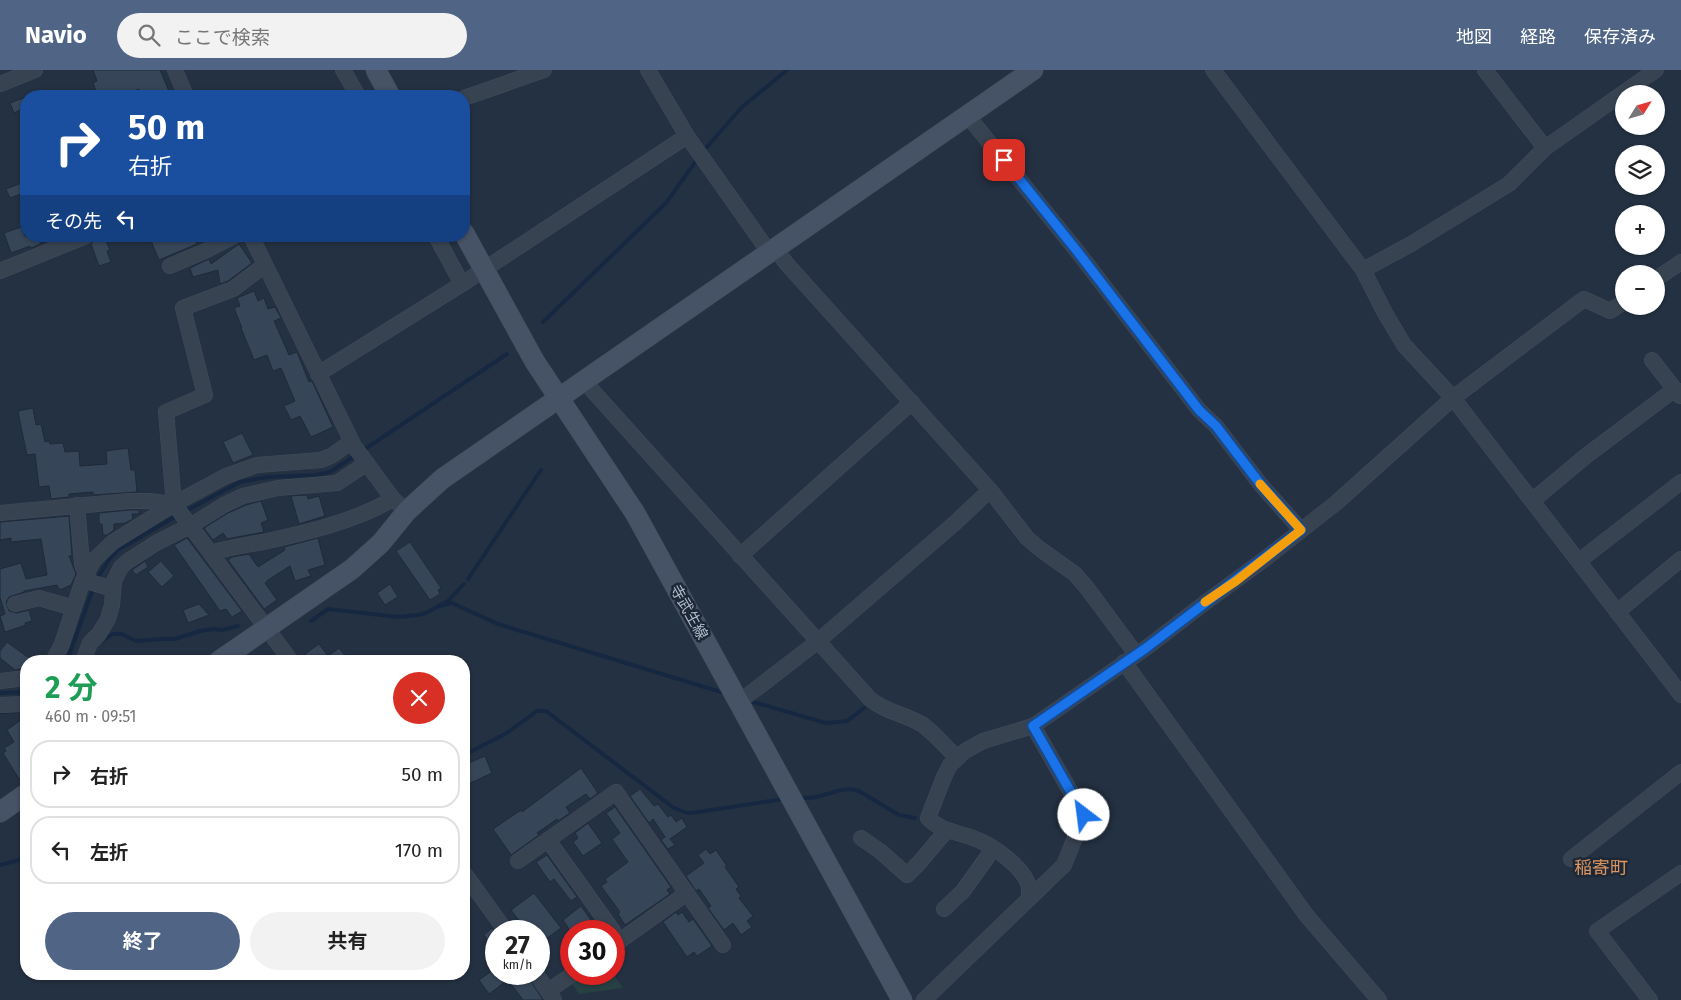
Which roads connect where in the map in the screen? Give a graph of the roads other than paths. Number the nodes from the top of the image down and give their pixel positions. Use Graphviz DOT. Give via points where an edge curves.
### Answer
graph roads {
  1 [pos="35,70"];
  2 [pos="177,70"];
  3 [pos="343,70"];
  4 [pos="376,70"];
  5 [pos="544,70"];
  6 [pos="648,70"];
  7 [pos="1033,70"];
  8 [pos="1213,70"];
  9 [pos="1484,70"];
  10 [pos="1656,70"];
  11 [pos="0,84"];
  12 [pos="184,90"];
  13 [pos="355,90"];
  14 [pos="387,90"];
  15 [pos="470,96"];
  16 [pos="967,115"];
  17 [pos="687,136"];
  18 [pos="1545,148"];
  19 [pos="71,242"];
  20 [pos="223,242"];
  21 [pos="254,242"];
  22 [pos="439,242"];
  23 [pos="469,242"];
  24 [pos="772,250"];
  25 [pos="1681,262"];
  26 [pos="265,265"];
  27 [pos="170,266"];
  28 [pos="484,269"];
  29 [pos="1363,270"];
  30 [pos="0,271"];
  31 [pos="1665,273"];
  32 [pos="462,284"];
  33 [pos="1615,308"];
  34 [pos="1652,360"];
  35 [pos="318,374"];
  36 [pos="583,380"];
  37 [pos="1678,394"];
  38 [pos="558,398"];
  39 [pos="1453,398"];
  40 [pos="912,402"];
  41 [pos="353,444"];
  42 [pos="365,462"];
  43 [pos="1681,482"];
  44 [pos="990,490"];
  45 [pos="1532,501"];
  46 [pos="77,505"];
  47 [pos="175,505"];
  48 [pos="400,505"];
  49 [pos="0,513"];
  50 [pos="188,523"];
  51 [pos="1301,530"];
  52 [pos="210,553"];
  53 [pos="740,556"];
  54 [pos="1681,559"];
  55 [pos="1579,561"];
  56 [pos="86,577"];
  57 [pos="109,588"];
  58 [pos="15,604"];
  59 [pos="74,608"];
  60 [pos="1617,612"];
  61 [pos="266,629"];
  62 [pos="818,642"];
  63 [pos="56,655"];
  64 [pos="85,655"];
  65 [pos="228,655"];
  66 [pos="287,655"];
  67 [pos="1130,658"];
  68 [pos="20,679"];
  69 [pos="0,681"];
  70 [pos="1681,695"];
  71 [pos="738,702"];
  72 [pos="20,704"];
  73 [pos="0,705"];
  74 [pos="1033,726"];
  75 [pos="957,758"];
  76 [pos="1681,772"];
  77 [pos="20,798"];
  78 [pos="0,812"];
  79 [pos="947,830"];
  80 [pos="861,838"];
  81 [pos="548,840"];
  82 [pos="993,849"];
  83 [pos="1571,859"];
  84 [pos="518,861"];
  85 [pos="1681,873"];
  86 [pos="470,881"];
  87 [pos="687,893"];
  88 [pos="1029,899"];
  89 [pos="944,909"];
  90 [pos="498,920"];
  91 [pos="603,920"];
  92 [pos="625,931"];
  93 [pos="723,945"];
  94 [pos="544,985"];
  95 [pos="562,985"];
  96 [pos="551,996"];
  97 [pos="902,1000"];
  98 [pos="924,1000"];
  99 [pos="1379,1000"];
  100 [pos="1650,1000"];
  1 -- 11 [label="street"];
  2 -- 12 [label="street"];
  3 -- 13 [label="street"];
  4 -- 14 [label="street"];
  5 -- 15 [label="street"];
  6 -- 17 [label="street"];
  7 -- 16 [label="street"];
  8 -- 29 [label="street"];
  9 -- 18 [label="street"];
  10 -- 18 [label="street"];
  16 -- 24 [label="street"];
  16 -- 51 [label="street" via="1199,410 1216,426"];
  17 -- 24 [label="street"];
  17 -- 28 [label="street"];
  18 -- 29 [label="street" via="1509,184"];
  19 -- 30 [label="street"];
  20 -- 27 [label="street"];
  21 -- 26 [label="street"];
  22 -- 32 [label="street"];
  23 -- 28 [label="street, 寺武生線"];
  24 -- 36 [label="street"];
  24 -- 40 [label="street"];
  25 -- 31 [label="street"];
  26 -- 35 [label="street"];
  26 -- 47 [label="street" via="233,289 183,308 205,395 166,412"];
  28 -- 32 [label="street"];
  28 -- 38 [label="street, 寺武生線"];
  29 -- 39 [label="street" via="1404,344"];
  32 -- 35 [label="street"];
  33 -- 39 [label="street" via="1610,311 1584,299"];
  34 -- 37 [label="street"];
  35 -- 41 [label="street"];
  36 -- 38 [label="street"];
  36 -- 53 [label="street"];
  37 -- 45 [label="street" via="1586,456"];
  38 -- 48 [label="street"];
  38 -- 71 [label="street, 寺武生線" via="635,513"];
  39 -- 45 [label="street"];
  39 -- 51 [label="street" via="1336,503"];
  40 -- 44 [label="street"];
  40 -- 53 [label="street"];
  41 -- 42 [label="street"];
  41 -- 47 [label="street" via="321,460 244,469"];
  42 -- 48 [label="street"];
  42 -- 50 [label="street" via="337,483 278,488 243,496"];
  43 -- 55 [label="street"];
  44 -- 62 [label="street"];
  44 -- 67 [label="street" via="1027,538 1075,574 1087,588"];
  45 -- 55 [label="street"];
  46 -- 47 [label="street" via="148,501"];
  46 -- 49 [label="street"];
  46 -- 56 [label="street"];
  47 -- 50 [label="street"];
  47 -- 56 [label="street" via="113,542 98,556"];
  48 -- 52 [label="street" via="377,508 274,539"];
  48 -- 61 [label="street" via="381,543 367,556"];
  50 -- 52 [label="street"];
  50 -- 57 [label="street" via="128,560"];
  51 -- 67 [label="street"];
  52 -- 61 [label="street"];
  53 -- 62 [label="street"];
  54 -- 60 [label="street"];
  55 -- 60 [label="street"];
  56 -- 57 [label="street"];
  56 -- 59 [label="street"];
  57 -- 64 [label="street" via="112,606 108,619"];
  58 -- 59 [label="street" via="39,598"];
  59 -- 63 [label="street"];
  60 -- 70 [label="street"];
  61 -- 65 [label="street"];
  61 -- 66 [label="street"];
  62 -- 71 [label="street"];
  62 -- 75 [label="street" via="874,702 923,726"];
  67 -- 74 [label="street"];
  67 -- 99 [label="street" via="1307,916"];
  68 -- 69 [label="street"];
  71 -- 97 [label="street, 寺武生線"];
  72 -- 73 [label="street"];
  74 -- 75 [label="street" via="983,741"];
  74 -- 88 [label="street" via="1084,815 1064,865"];
  75 -- 79 [label="street" via="944,777 928,818"];
  76 -- 83 [label="street"];
  77 -- 78 [label="street"];
  79 -- 80 [label="street" via="907,875"];
  79 -- 82 [label="street" via="975,838"];
  81 -- 84 [label="street"];
  81 -- 87 [label="street" via="616,792"];
  81 -- 91 [label="street"];
  82 -- 88 [label="street" via="1021,871 1029,886"];
  82 -- 89 [label="street" via="963,890"];
  85 -- 100 [label="street" via="1597,931"];
  86 -- 90 [label="street"];
  87 -- 92 [label="street"];
  87 -- 93 [label="street"];
  88 -- 98 [label="street"];
  94 -- 96 [label="street"];
  95 -- 96 [label="street"];
}
